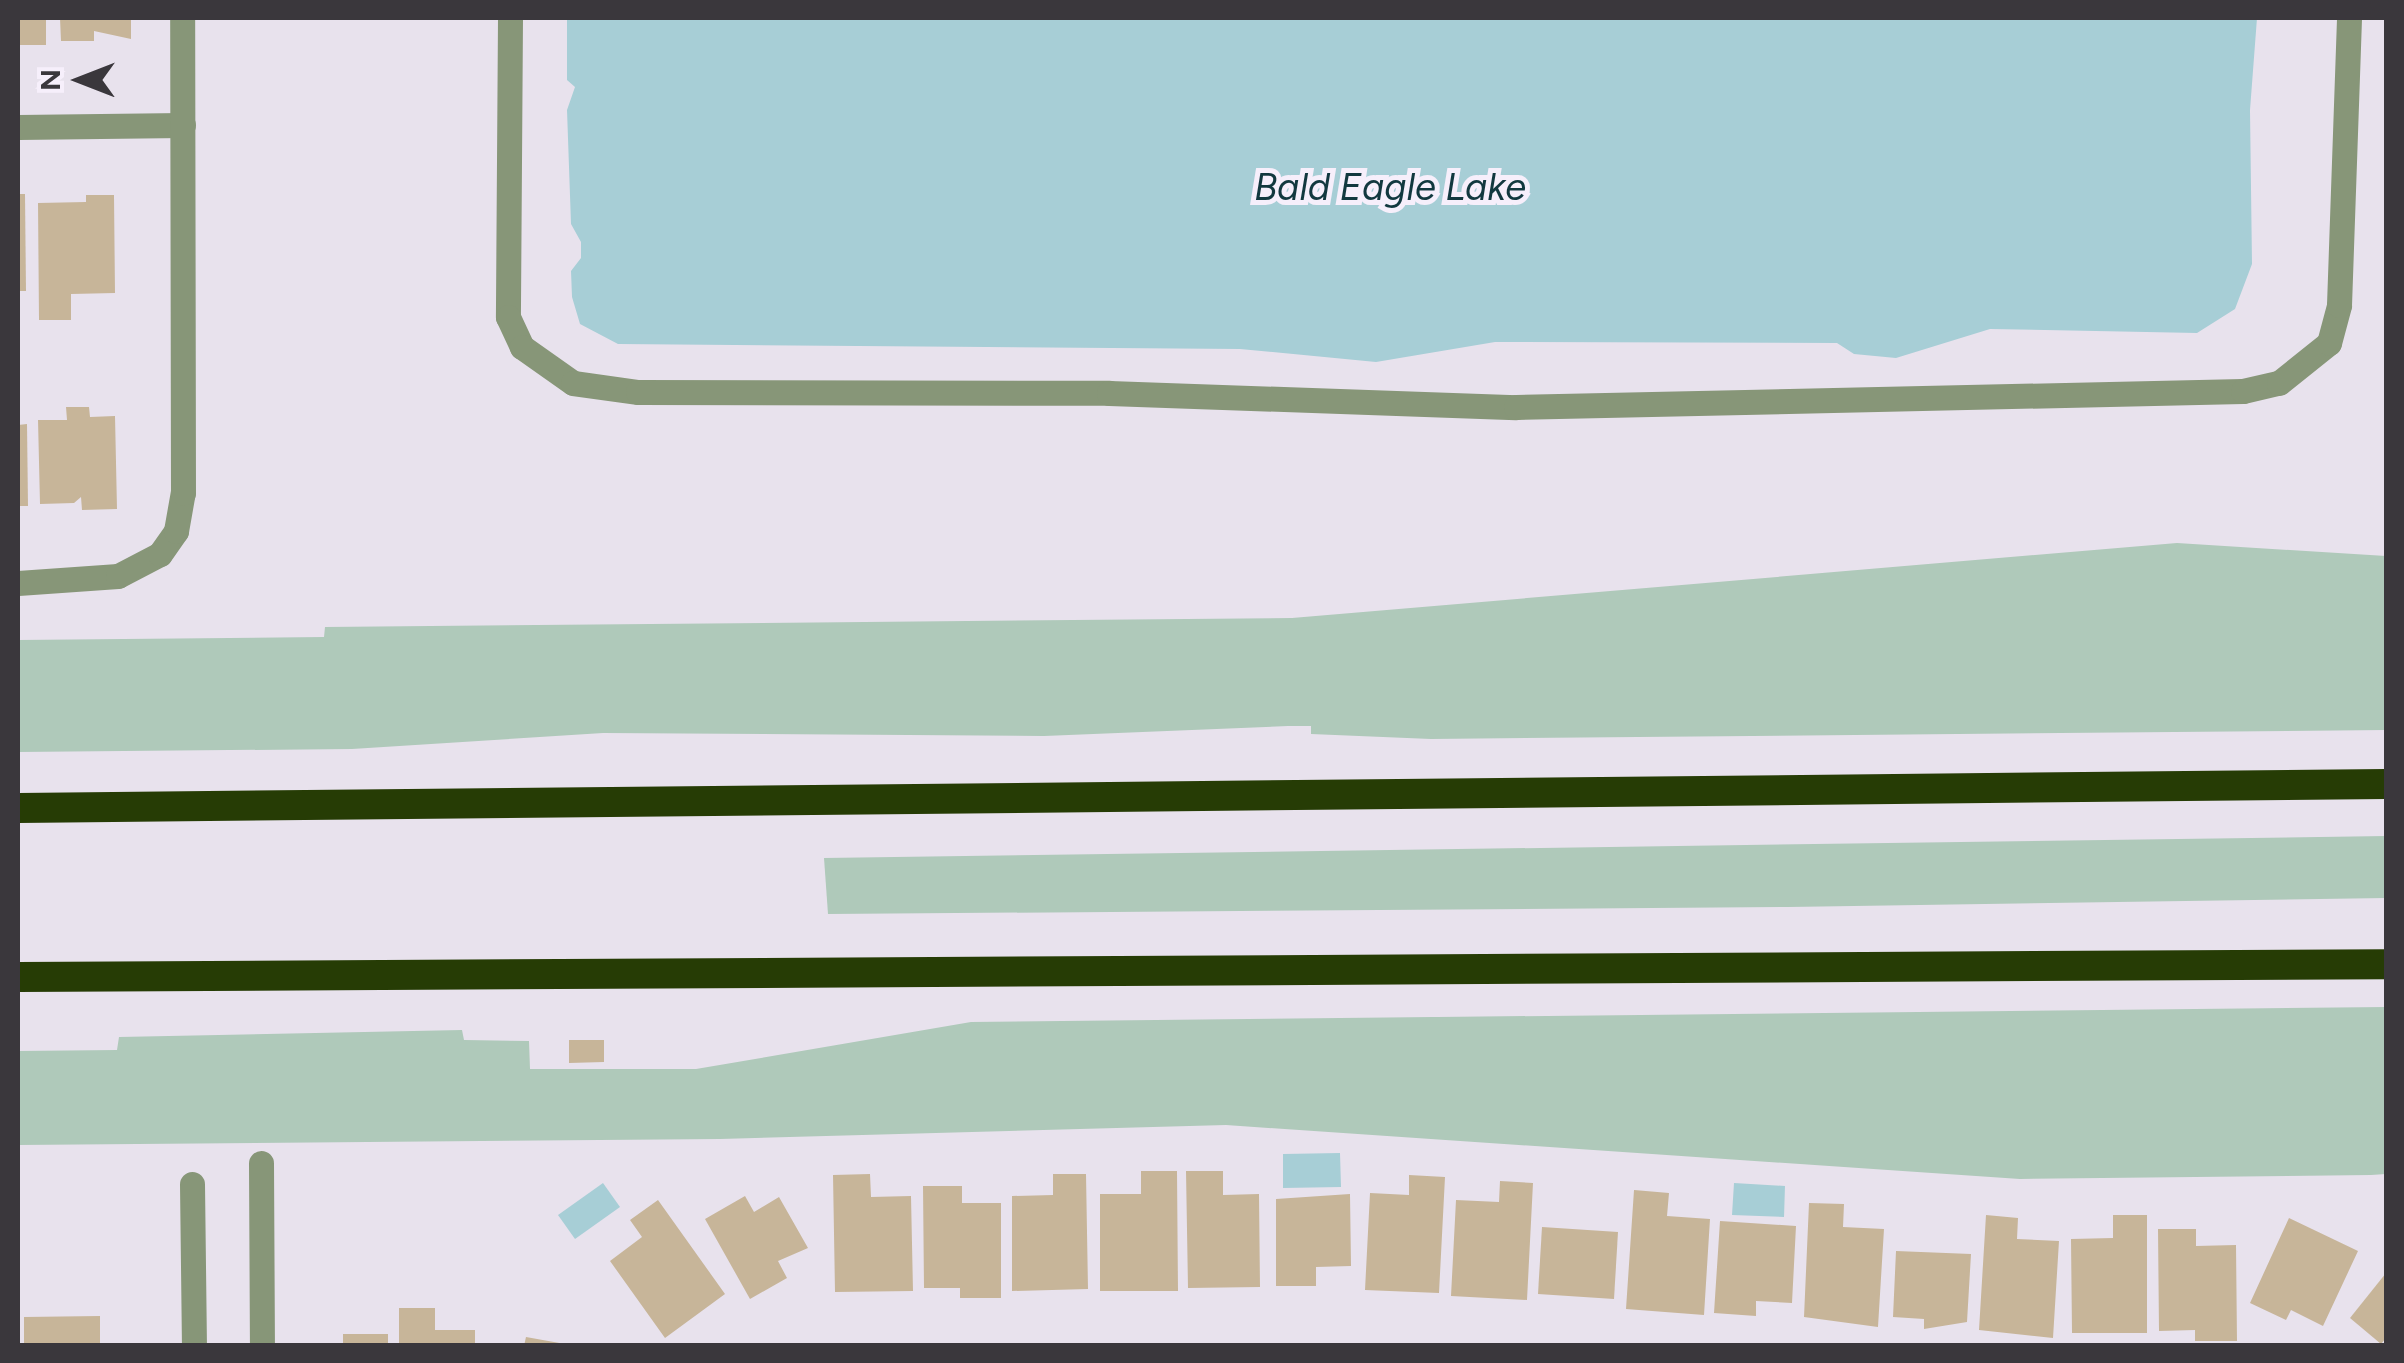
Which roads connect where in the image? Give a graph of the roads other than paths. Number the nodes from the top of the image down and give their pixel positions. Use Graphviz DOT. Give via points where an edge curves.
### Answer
graph roads {
  1 [pos="182,18"];
  2 [pos="510,18"];
  3 [pos="2349,18"];
  4 [pos="183,125"];
  5 [pos="18,126"];
  6 [pos="18,584"];
  7 [pos="2386,784"];
  8 [pos="18,808"];
  9 [pos="2386,964"];
  10 [pos="18,977"];
  11 [pos="260,1163"];
  12 [pos="192,1184"];
  13 [pos="194,1346"];
  14 [pos="262,1346"];
  1 -- 4 [label="street"];
  2 -- 3 [label="street" via="508,317 539,364 573,383 638,392 1074,392 1516,407 2243,391 2279,383 2329,343 2339,305"];
  4 -- 5 [label="street"];
  4 -- 6 [label="street" via="183,493 176,531 160,554 103,580"];
  7 -- 8 [label="highway"];
  9 -- 10 [label="highway"];
  11 -- 14 [label="street"];
  12 -- 13 [label="street"];
}
